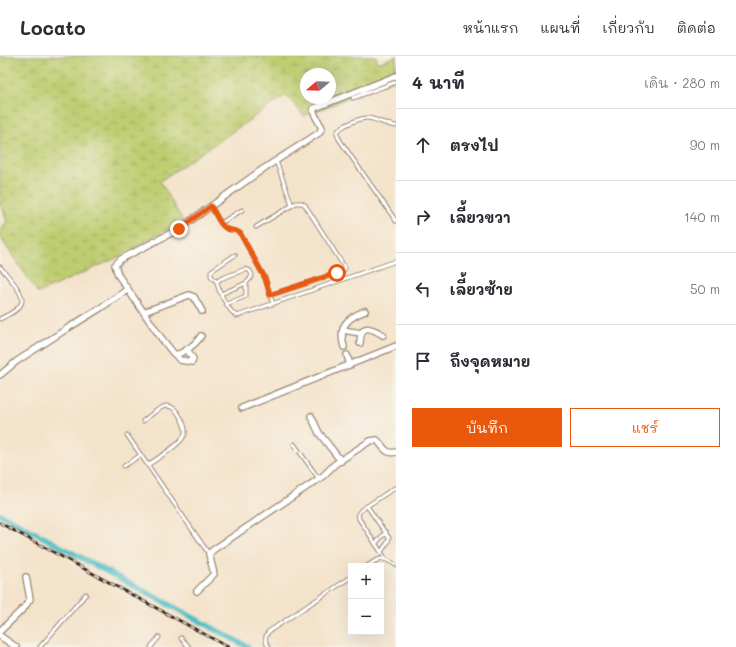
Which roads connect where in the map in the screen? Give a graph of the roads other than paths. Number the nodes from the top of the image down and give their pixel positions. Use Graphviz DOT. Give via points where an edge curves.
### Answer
graph roads {
  1 [pos="396,76"];
  2 [pos="396,82"];
  3 [pos="353,98"];
  4 [pos="396,126"];
  5 [pos="276,161"];
  6 [pos="211,206"];
  7 [pos="292,206"];
  8 [pos="242,210"];
  9 [pos="396,222"];
  10 [pos="221,223"];
  11 [pos="256,227"];
  12 [pos="235,255"];
  13 [pos="396,261"];
  14 [pos="0,267"];
  15 [pos="217,282"];
  16 [pos="246,283"];
  17 [pos="128,289"];
  18 [pos="221,294"];
  19 [pos="270,295"];
  20 [pos="227,304"];
  21 [pos="273,304"];
  22 [pos="202,311"];
  23 [pos="365,311"];
  24 [pos="144,312"];
  25 [pos="0,318"];
  26 [pos="343,330"];
  27 [pos="361,333"];
  28 [pos="383,335"];
  29 [pos="201,336"];
  30 [pos="360,342"];
  31 [pos="396,346"];
  32 [pos="344,347"];
  33 [pos="187,349"];
  34 [pos="176,355"];
  35 [pos="347,356"];
  36 [pos="350,365"];
  37 [pos="0,375"];
  38 [pos="242,408"];
  39 [pos="311,416"];
  40 [pos="143,421"];
  41 [pos="127,434"];
  42 [pos="294,444"];
  43 [pos="396,452"];
  44 [pos="142,455"];
  45 [pos="341,460"];
  46 [pos="148,465"];
  47 [pos="124,466"];
  48 [pos="319,479"];
  49 [pos="396,487"];
  50 [pos="367,506"];
  51 [pos="386,532"];
  52 [pos="375,544"];
  53 [pos="381,552"];
  54 [pos="209,554"];
  55 [pos="385,558"];
  56 [pos="372,563"];
  57 [pos="396,565"];
  58 [pos="26,577"];
  59 [pos="348,579"];
  60 [pos="198,591"];
  61 [pos="86,594"];
  62 [pos="0,631"];
  63 [pos="0,636"];
  64 [pos="159,637"];
  65 [pos="181,638"];
  66 [pos="16,647"];
  67 [pos="40,647"];
  68 [pos="151,647"];
  69 [pos="189,647"];
  70 [pos="270,647"];
  1 -- 5 [label="street" via="313,109 322,125 321,131"];
  2 -- 3 [label="lane"];
  4 -- 9 [label="lane" via="364,118 341,128 337,133"];
  5 -- 6 [label="street"];
  5 -- 7 [label="lane"];
  6 -- 10 [label="lane"];
  6 -- 17 [label="street" via="179,229 117,262 116,271"];
  7 -- 11 [label="lane"];
  7 -- 19 [label="lane" via="299,202 305,205 344,270"];
  8 -- 10 [label="lane"];
  10 -- 19 [label="lane" via="227,229 240,233 263,274"];
  12 -- 15 [label="lane" via="211,271"];
  13 -- 21 [label="lane"];
  14 -- 25 [label="lane" via="23,299 14,311"];
  15 -- 16 [label="lane" via="246,270 250,271 252,276"];
  15 -- 18 [label="lane"];
  16 -- 18 [label="lane"];
  16 -- 20 [label="lane" via="246,296"];
  17 -- 24 [label="street"];
  17 -- 37 [label="street" via="17,361"];
  18 -- 20 [label="lane"];
  19 -- 21 [label="lane"];
  20 -- 21 [label="lane" via="231,312 237,316"];
  22 -- 24 [label="street" via="194,297 189,295"];
  23 -- 26 [label="street" via="348,319"];
  24 -- 34 [label="street" via="169,349"];
  26 -- 27 [label="street"];
  26 -- 32 [label="street"];
  27 -- 28 [label="street" via="364,329 371,328"];
  27 -- 30 [label="street"];
  29 -- 33 [label="street"];
  31 -- 36 [label="street"];
  33 -- 34 [label="street"];
  33 -- 34 [label="street" via="192,362 180,360"];
  35 -- 36 [label="street"];
  36 -- 38 [label="street"];
  39 -- 45 [label="street" via="319,434"];
  40 -- 46 [label="lane" via="163,407 173,406 177,409 185,433 178,443"];
  41 -- 44 [label="lane"];
  42 -- 48 [label="lane"];
  43 -- 45 [label="street" via="387,452 375,439"];
  44 -- 46 [label="lane"];
  44 -- 47 [label="lane"];
  45 -- 48 [label="street"];
  46 -- 54 [label="lane"];
  48 -- 54 [label="street"];
  49 -- 50 [label="lane"];
  50 -- 51 [label="lane"];
  50 -- 52 [label="lane" via="358,516"];
  51 -- 52 [label="lane"];
  51 -- 53 [label="lane" via="389,540"];
  52 -- 53 [label="lane"];
  53 -- 55 [label="lane"];
  54 -- 60 [label="street" via="214,574"];
  55 -- 56 [label="lane" via="379,558"];
  55 -- 57 [label="lane"];
  58 -- 62 [label="street" via="30,599"];
  59 -- 70 [label="lane" via="268,632 265,639"];
  61 -- 67 [label="lane"];
  63 -- 66 [label="street"];
  64 -- 68 [label="lane"];
  65 -- 69 [label="lane"];
}
